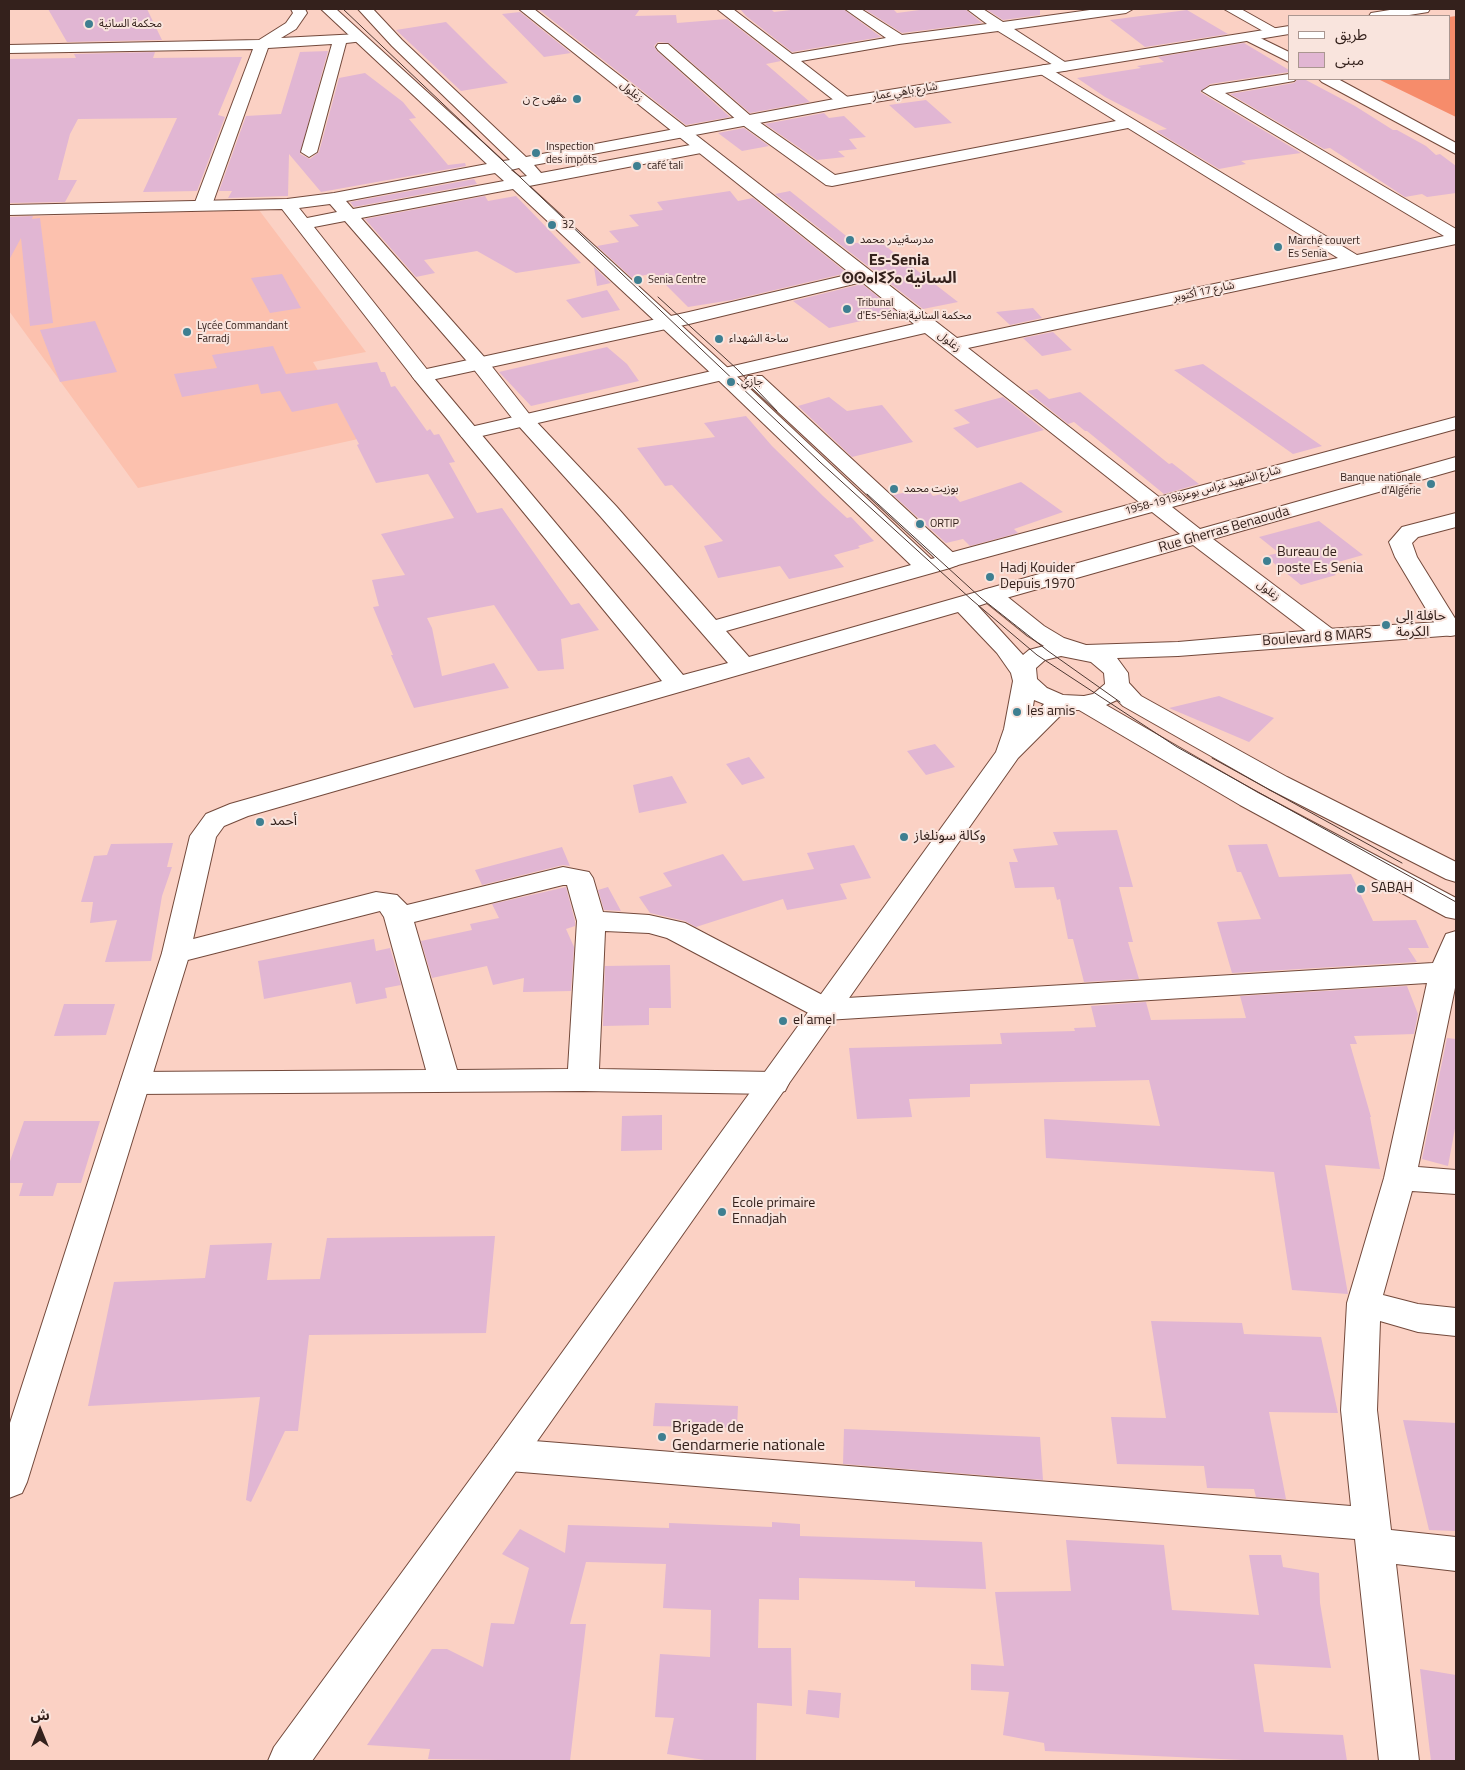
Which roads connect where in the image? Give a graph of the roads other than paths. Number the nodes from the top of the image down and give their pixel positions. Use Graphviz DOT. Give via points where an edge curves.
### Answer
graph roads {
  1 [pos="298,9"];
  2 [pos="328,9"];
  3 [pos="365,9"];
  4 [pos="526,9"];
  5 [pos="724,9"];
  6 [pos="852,9"];
  7 [pos="974,9"];
  8 [pos="1126,9"];
  9 [pos="1231,9"];
  10 [pos="1423,9"];
  11 [pos="1383,15"];
  12 [pos="1003,27"];
  13 [pos="1270,33"];
  14 [pos="359,38"];
  15 [pos="340,40"];
  16 [pos="899,40"];
  17 [pos="262,44"];
  18 [pos="1288,46"];
  19 [pos="663,47"];
  20 [pos="9,49"];
  21 [pos="1288,57"];
  22 [pos="790,59"];
  23 [pos="1063,66"];
  24 [pos="1044,70"];
  25 [pos="1288,78"];
  26 [pos="1330,80"];
  27 [pos="1350,80"];
  28 [pos="844,102"];
  29 [pos="746,120"];
  30 [pos="1131,123"];
  31 [pos="681,132"];
  32 [pos="1456,137"];
  33 [pos="701,148"];
  34 [pos="1456,149"];
  35 [pos="309,152"];
  36 [pos="524,162"];
  37 [pos="498,168"];
  38 [pos="540,180"];
  39 [pos="517,185"];
  40 [pos="334,198"];
  41 [pos="287,204"];
  42 [pos="203,205"];
  43 [pos="9,210"];
  44 [pos="348,216"];
  45 [pos="302,224"];
  46 [pos="1456,238"];
  47 [pos="1353,260"];
  48 [pos="864,276"];
  49 [pos="689,318"];
  50 [pos="666,322"];
  51 [pos="929,326"];
  52 [pos="953,345"];
  53 [pos="479,363"];
  54 [pos="743,368"];
  55 [pos="722,373"];
  56 [pos="422,376"];
  57 [pos="523,419"];
  58 [pos="1456,423"];
  59 [pos="470,433"];
  60 [pos="1456,463"];
  61 [pos="1155,504"];
  62 [pos="1456,520"];
  63 [pos="1197,537"];
  64 [pos="938,564"];
  65 [pos="977,599"];
  66 [pos="712,628"];
  67 [pos="1453,629"];
  68 [pos="1327,636"];
  69 [pos="1178,649"];
  70 [pos="1080,651"];
  71 [pos="744,666"];
  72 [pos="1024,676"];
  73 [pos="1116,679"];
  74 [pos="679,686"];
  75 [pos="1071,702"];
  76 [pos="1009,753"];
  77 [pos="1456,873"];
  78 [pos="1456,910"];
  79 [pos="398,917"];
  80 [pos="591,921"];
  81 [pos="1456,941"];
  82 [pos="176,953"];
  83 [pos="1444,972"];
  84 [pos="826,1010"];
  85 [pos="582,1080"];
  86 [pos="445,1082"];
  87 [pos="135,1083"];
  88 [pos="774,1084"];
  89 [pos="1400,1178"];
  90 [pos="1456,1182"];
  91 [pos="1364,1303"];
  92 [pos="1456,1322"];
  93 [pos="509,1455"];
  94 [pos="9,1482"];
  95 [pos="1374,1534"];
  96 [pos="1456,1554"];
  97 [pos="288,1761"];
  98 [pos="1399,1761"];
  1 -- 17 [label="street" via="300,13 291,26"];
  2 -- 14 [label="street"];
  3 -- 36 [label="street"];
  4 -- 31 [label="street, زغلول"];
  5 -- 22 [label="street"];
  6 -- 16 [label="street"];
  7 -- 12 [label="street"];
  8 -- 12 [label="street"];
  9 -- 13 [label="street"];
  10 -- 11 [label="street"];
  12 -- 16 [label="street"];
  12 -- 23 [label="street"];
  13 -- 18 [label="street"];
  13 -- 21 [label="street"];
  13 -- 23 [label="street, شارع باهي عمار"];
  14 -- 15 [label="street"];
  14 -- 37 [label="street"];
  15 -- 17 [label="street"];
  15 -- 35 [label="street"];
  16 -- 22 [label="street"];
  17 -- 20 [label="street"];
  17 -- 42 [label="street"];
  19 -- 29 [label="street"];
  22 -- 28 [label="street"];
  23 -- 24 [label="street, شارع باهي عمار"];
  24 -- 28 [label="street, شارع باهي عمار"];
  24 -- 30 [label="street"];
  25 -- 46 [label="street" via="1210,91"];
  26 -- 34 [label="street"];
  27 -- 32 [label="street"];
  28 -- 29 [label="street, شارع باهي عمار"];
  29 -- 30 [label="street" via="832,181"];
  29 -- 31 [label="street, شارع باهي عمار"];
  30 -- 47 [label="street"];
  31 -- 33 [label="street, زغلول"];
  31 -- 36 [label="street, شارع باهي عمار"];
  33 -- 38 [label="street"];
  33 -- 48 [label="street, زغلول"];
  36 -- 37 [label="street, شارع باهي عمار"];
  36 -- 38 [label="street"];
  37 -- 39 [label="street"];
  37 -- 40 [label="street, شارع باهي عمار"];
  38 -- 39 [label="street"];
  38 -- 49 [label="street"];
  39 -- 44 [label="street"];
  39 -- 50 [label="street"];
  40 -- 41 [label="street, شارع باهي عمار"];
  40 -- 44 [label="street"];
  41 -- 42 [label="street, شارع باهي عمار"];
  41 -- 45 [label="street"];
  42 -- 43 [label="street, شارع باهي عمار"];
  44 -- 45 [label="street"];
  44 -- 53 [label="street"];
  45 -- 56 [label="street"];
  46 -- 47 [label="street, شارع 17 أكتوبر"];
  47 -- 52 [label="street, شارع 17 أكتوبر"];
  48 -- 49 [label="street"];
  48 -- 51 [label="street, زغلول"];
  49 -- 50 [label="street"];
  49 -- 54 [label="street"];
  50 -- 53 [label="street"];
  50 -- 55 [label="street"];
  51 -- 52 [label="street, زغلول"];
  51 -- 54 [label="street"];
  52 -- 61 [label="street, زغلول"];
  53 -- 56 [label="street"];
  53 -- 57 [label="street"];
  54 -- 55 [label="street"];
  54 -- 64 [label="street"];
  55 -- 57 [label="street"];
  55 -- 64 [label="street"];
  56 -- 59 [label="street"];
  57 -- 59 [label="street"];
  57 -- 66 [label="street"];
  58 -- 61 [label="street, شارع الشهيد غراس بوعزة1919-1958"];
  59 -- 74 [label="street"];
  60 -- 63 [label="street, Rue Gherras Benaouda"];
  61 -- 63 [label="street, زغلول"];
  61 -- 64 [label="street, شارع الشهيد غراس بوعزة1919-1958"];
  62 -- 67 [label="street" via="1410,532 1400,542 1406,557"];
  63 -- 65 [label="street, Rue Gherras Benaouda"];
  63 -- 68 [label="street, زغلول"];
  64 -- 65 [label="street"];
  64 -- 66 [label="street, شارع الشهيد غراس بوعزة1919-1958"];
  65 -- 70 [label="street" via="1056,643"];
  65 -- 71 [label="street, Rue Gherras Benaouda"];
  65 -- 72 [label="street"];
  66 -- 71 [label="street"];
  67 -- 68 [label="street, Boulevard 8 MARS"];
  68 -- 69 [label="street, Boulevard 8 MARS"];
  69 -- 70 [label="street"];
  69 -- 73 [label="street" via="1155,655"];
  70 -- 72 [label="street" via="1061,649 1038,655 1025,665"];
  70 -- 73 [label="street" via="1110,664"];
  71 -- 74 [label="street, Rue Gherras Benaouda"];
  72 -- 75 [label="street" via="1038,694"];
  72 -- 76 [label="street" via="1019,721"];
  73 -- 75 [label="street" via="1108,695"];
  73 -- 77 [label="street" via="1132,700 1278,784"];
  74 -- 82 [label="street, Rue Gherras Benaouda" via="223,816 209,826 203,836"];
  75 -- 76 [label="street" via="1046,719"];
  75 -- 78 [label="street"];
  76 -- 84 [label="street"];
  79 -- 80 [label="street" via="571,876 579,878"];
  79 -- 82 [label="street" via="394,907 387,902 376,902"];
  79 -- 86 [label="street"];
  80 -- 84 [label="street" via="649,924 675,930"];
  80 -- 85 [label="street"];
  81 -- 83 [label="street"];
  82 -- 87 [label="street, Rue Gherras Benaouda"];
  83 -- 84 [label="street"];
  83 -- 89 [label="street"];
  84 -- 88 [label="street"];
  85 -- 86 [label="street"];
  85 -- 88 [label="street"];
  86 -- 87 [label="street"];
  87 -- 94 [label="street, Rue Gherras Benaouda"];
  88 -- 93 [label="street"];
  89 -- 90 [label="street"];
  89 -- 91 [label="street"];
  91 -- 92 [label="street" via="1418,1318"];
  91 -- 95 [label="street" via="1359,1410"];
  93 -- 95 [label="street"];
  93 -- 97 [label="street"];
  95 -- 96 [label="street"];
  95 -- 98 [label="street"];
}
